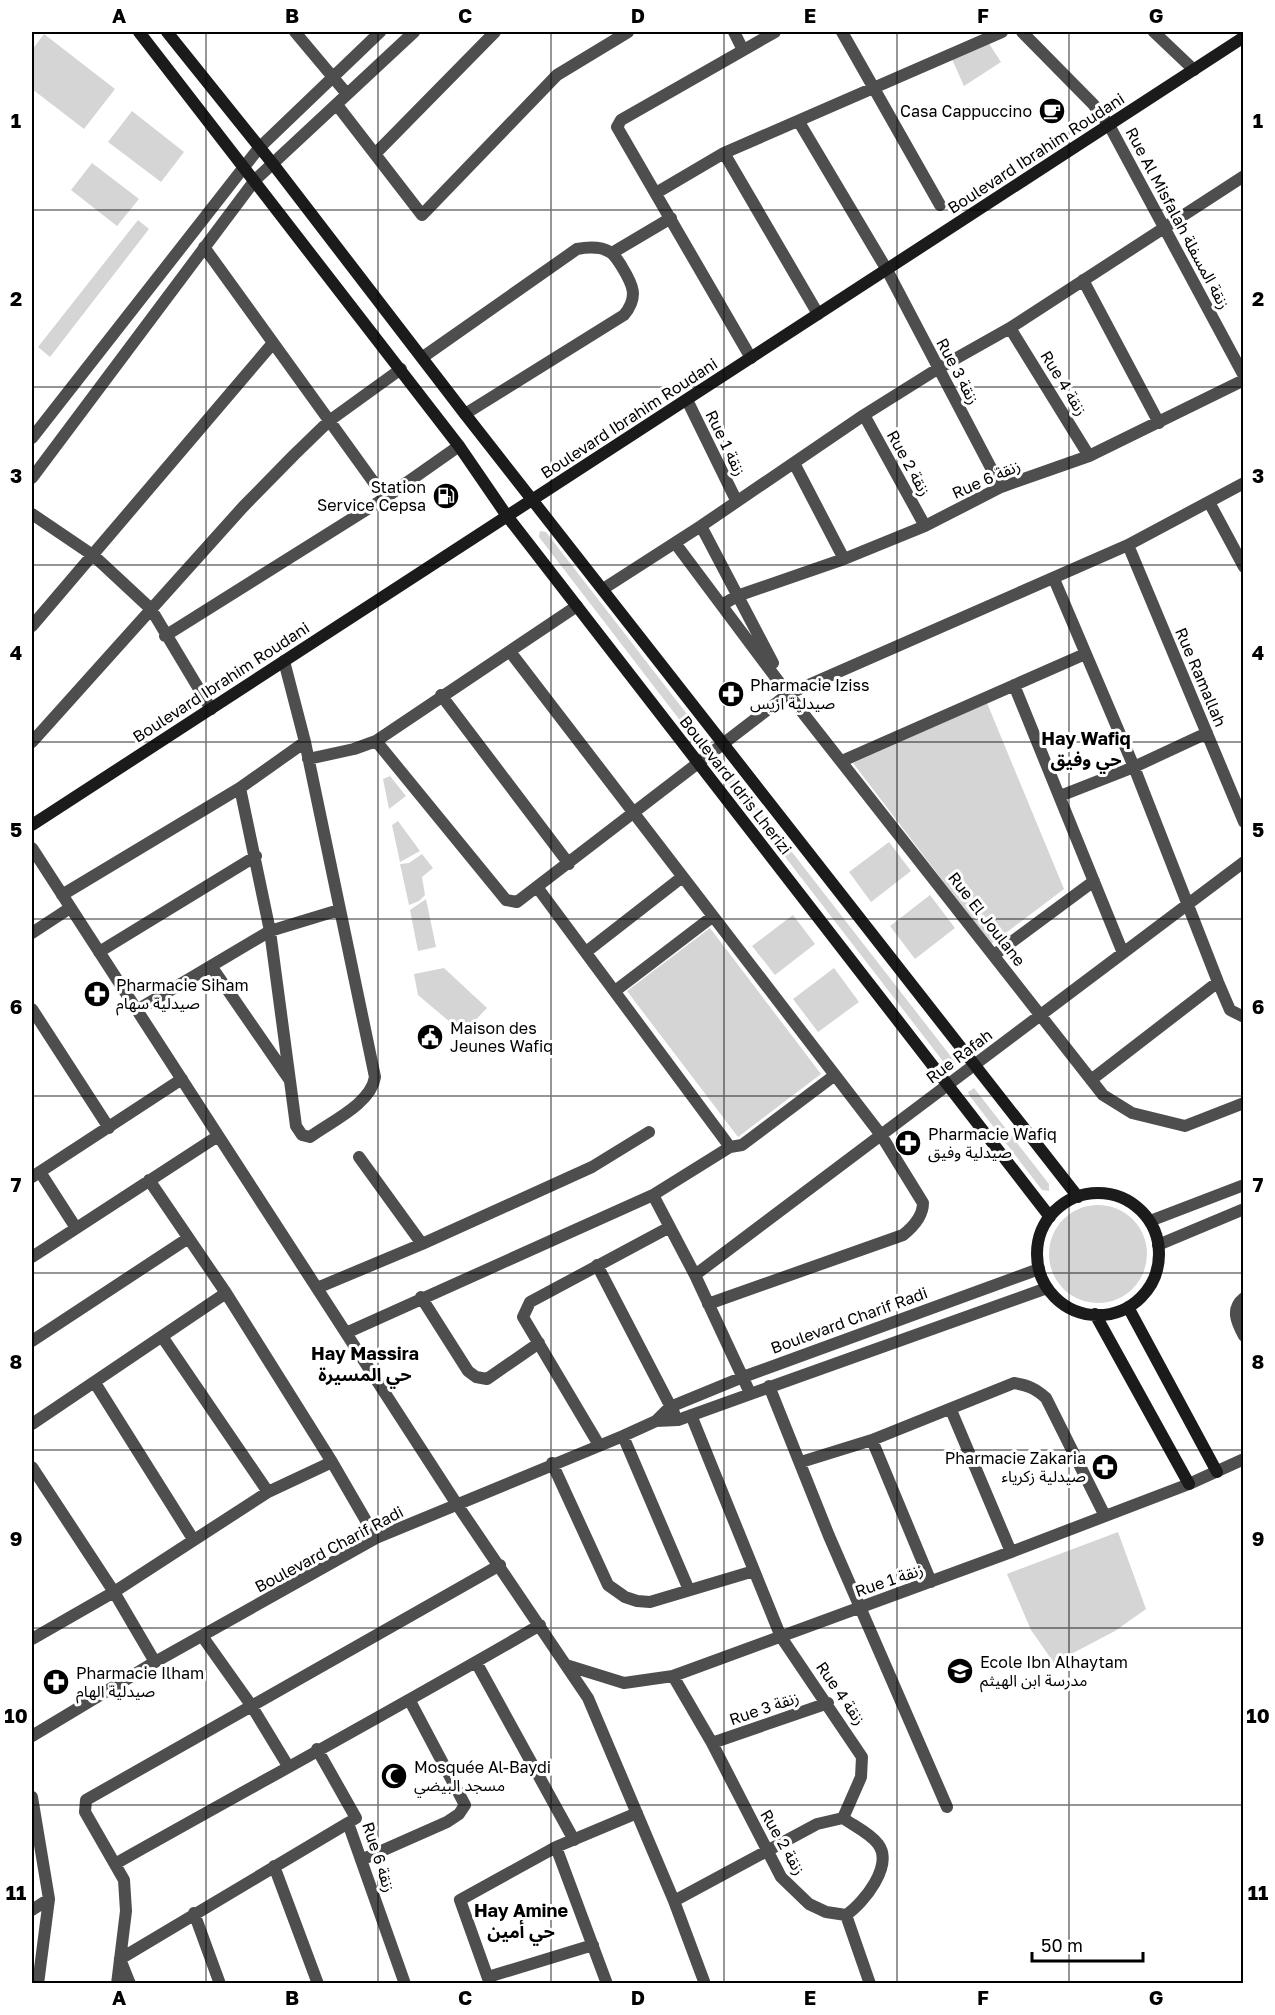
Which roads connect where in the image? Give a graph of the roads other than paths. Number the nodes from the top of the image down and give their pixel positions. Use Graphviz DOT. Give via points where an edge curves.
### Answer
graph roads {
  1 [pos="139,32"];
  2 [pos="167,32"];
  3 [pos="295,32"];
  4 [pos="380,32"];
  5 [pos="495,32"];
  6 [pos="628,32"];
  7 [pos="734,32"];
  8 [pos="775,32"];
  9 [pos="842,32"];
  10 [pos="1002,32"];
  11 [pos="1022,32"];
  12 [pos="1154,32"];
  13 [pos="409,33"];
  14 [pos="1244,37"];
  15 [pos="743,50"];
  16 [pos="1194,70"];
  17 [pos="332,77"];
  18 [pos="873,89"];
  19 [pos="348,94"];
  20 [pos="337,105"];
  21 [pos="799,122"];
  22 [pos="1109,125"];
  23 [pos="259,148"];
  24 [pos="724,153"];
  25 [pos="375,154"];
  26 [pos="273,164"];
  27 [pos="244,167"];
  28 [pos="1244,176"];
  29 [pos="255,180"];
  30 [pos="656,193"];
  31 [pos="940,205"];
  32 [pos="671,218"];
  33 [pos="1166,227"];
  34 [pos="204,247"];
  35 [pos="612,253"];
  36 [pos="886,270"];
  37 [pos="1083,280"];
  38 [pos="818,314"];
  39 [pos="1010,328"];
  40 [pos="273,343"];
  41 [pos="423,357"];
  42 [pos="751,358"];
  43 [pos="939,368"];
  44 [pos="401,369"];
  45 [pos="1244,376"];
  46 [pos="1244,380"];
  47 [pos="687,400"];
  48 [pos="465,414"];
  49 [pos="864,416"];
  50 [pos="329,421"];
  51 [pos="1159,423"];
  52 [pos="32,438"];
  53 [pos="459,446"];
  54 [pos="1089,456"];
  55 [pos="794,463"];
  56 [pos="32,478"];
  57 [pos="1244,483"];
  58 [pos="1001,487"];
  59 [pos="385,498"];
  60 [pos="532,500"];
  61 [pos="736,500"];
  62 [pos="1209,502"];
  63 [pos="32,513"];
  64 [pos="507,516"];
  65 [pos="701,526"];
  66 [pos="926,526"];
  67 [pos="675,543"];
  68 [pos="1128,545"];
  69 [pos="94,556"];
  70 [pos="844,559"];
  71 [pos="1244,567"];
  72 [pos="1054,579"];
  73 [pos="603,589"];
  74 [pos="737,596"];
  75 [pos="722,605"];
  76 [pos="577,606"];
  77 [pos="151,609"];
  78 [pos="32,626"];
  79 [pos="165,636"];
  80 [pos="511,653"];
  81 [pos="1085,654"];
  82 [pos="284,661"];
  83 [pos="1014,685"];
  84 [pos="788,694"];
  85 [pos="441,695"];
  86 [pos="211,709"];
  87 [pos="1207,733"];
  88 [pos="376,741"];
  89 [pos="32,742"];
  90 [pos="305,742"];
  91 [pos="723,742"];
  92 [pos="308,759"];
  93 [pos="842,761"];
  94 [pos="698,762"];
  95 [pos="1134,767"];
  96 [pos="240,788"];
  97 [pos="1059,796"];
  98 [pos="633,816"];
  99 [pos="1244,822"];
  100 [pos="32,825"];
  101 [pos="32,848"];
  102 [pos="256,856"];
  103 [pos="1244,862"];
  104 [pos="569,864"];
  105 [pos="681,878"];
  106 [pos="1094,881"];
  107 [pos="537,887"];
  108 [pos="62,895"];
  109 [pos="1187,905"];
  110 [pos="70,908"];
  111 [pos="339,910"];
  112 [pos="712,917"];
  113 [pos="270,932"];
  114 [pos="32,933"];
  115 [pos="99,952"];
  116 [pos="586,952"];
  117 [pos="1122,953"];
  118 [pos="994,955"];
  119 [pos="211,966"];
  120 [pos="1218,982"];
  121 [pos="615,991"];
  122 [pos="137,1010"];
  123 [pos="33,1013"];
  124 [pos="1041,1015"];
  125 [pos="1244,1017"];
  126 [pos="974,1065"];
  127 [pos="835,1075"];
  128 [pos="182,1079"];
  129 [pos="1091,1080"];
  130 [pos="290,1081"];
  131 [pos="947,1086"];
  132 [pos="1244,1103"];
  133 [pos="109,1128"];
  134 [pos="649,1132"];
  135 [pos="881,1135"];
  136 [pos="218,1136"];
  137 [pos="730,1147"];
  138 [pos="359,1157"];
  139 [pos="36,1175"];
  140 [pos="149,1180"];
  141 [pos="1244,1185"];
  142 [pos="653,1195"];
  143 [pos="1078,1197"];
  144 [pos="1244,1209"];
  145 [pos="1050,1217"];
  146 [pos="1150,1221"];
  147 [pos="76,1227"];
  148 [pos="668,1228"];
  149 [pos="187,1239"];
  150 [pos="422,1244"];
  151 [pos="1158,1245"];
  152 [pos="32,1257"];
  153 [pos="597,1265"];
  154 [pos="1039,1269"];
  155 [pos="695,1275"];
  156 [pos="317,1288"];
  157 [pos="1047,1288"];
  158 [pos="226,1293"];
  159 [pos="422,1297"];
  160 [pos="1244,1298"];
  161 [pos="708,1304"];
  162 [pos="1128,1306"];
  163 [pos="1095,1314"];
  164 [pos="346,1333"];
  165 [pos="1244,1336"];
  166 [pos="163,1338"];
  167 [pos="32,1341"];
  168 [pos="539,1343"];
  169 [pos="743,1377"];
  170 [pos="95,1383"];
  171 [pos="770,1386"];
  172 [pos="750,1394"];
  173 [pos="670,1407"];
  174 [pos="951,1410"];
  175 [pos="691,1415"];
  176 [pos="678,1420"];
  177 [pos="656,1421"];
  178 [pos="32,1424"];
  179 [pos="622,1436"];
  180 [pos="872,1440"];
  181 [pos="599,1444"];
  182 [pos="1244,1459"];
  183 [pos="333,1462"];
  184 [pos="801,1462"];
  185 [pos="552,1463"];
  186 [pos="32,1467"];
  187 [pos="1217,1472"];
  188 [pos="1189,1484"];
  189 [pos="268,1492"];
  190 [pos="456,1503"];
  191 [pos="1105,1516"];
  192 [pos="376,1538"];
  193 [pos="193,1539"];
  194 [pos="1011,1552"];
  195 [pos="500,1565"];
  196 [pos="754,1571"];
  197 [pos="931,1582"];
  198 [pos="689,1590"];
  199 [pos="114,1592"];
  200 [pos="860,1607"];
  201 [pos="540,1625"];
  202 [pos="202,1636"];
  203 [pos="781,1637"];
  204 [pos="32,1639"];
  205 [pos="155,1662"];
  206 [pos="477,1662"];
  207 [pos="566,1665"];
  208 [pos="673,1676"];
  209 [pos="410,1701"];
  210 [pos="828,1703"];
  211 [pos="251,1705"];
  212 [pos="32,1736"];
  213 [pos="712,1743"];
  214 [pos="317,1749"];
  215 [pos="288,1766"];
  216 [pos="32,1797"];
  217 [pos="947,1807"];
  218 [pos="637,1813"];
  219 [pos="843,1818"];
  220 [pos="348,1823"];
  221 [pos="34,1831"];
  222 [pos="574,1840"];
  223 [pos="556,1847"];
  224 [pos="768,1851"];
  225 [pos="361,1860"];
  226 [pos="116,1864"];
  227 [pos="274,1866"];
  228 [pos="49,1899"];
  229 [pos="674,1901"];
  230 [pos="32,1910"];
  231 [pos="194,1913"];
  232 [pos="846,1915"];
  233 [pos="593,1945"];
  234 [pos="120,1959"];
  235 [pos="489,1980"];
  236 [pos="38,1983"];
  237 [pos="117,1983"];
  238 [pos="130,1983"];
  239 [pos="220,1983"];
  240 [pos="318,1983"];
  241 [pos="405,1983"];
  242 [pos="607,1983"];
  243 [pos="705,1983"];
  244 [pos="870,1983"];
  1 -- 27 [label="main road, Boulevard Idris Lherizi"];
  2 -- 23 [label="main road, Boulevard Idris Lherizi"];
  3 -- 17 [label="street"];
  4 -- 17 [label="street"];
  5 -- 25 [label="street"];
  6 -- 25 [label="street" via="557,75 422,215"];
  7 -- 15 [label="street"];
  8 -- 15 [label="street"];
  9 -- 18 [label="street"];
  10 -- 18 [label="street"];
  11 -- 22 [label="street, Rue Al Misfalah زنقة المسفلة"];
  12 -- 16 [label="street"];
  13 -- 19 [label="street"];
  14 -- 16 [label="main road, Boulevard Ibrahim Roudani"];
  15 -- 30 [label="street" via="618,122 618,130"];
  16 -- 22 [label="main road, Boulevard Ibrahim Roudani"];
  17 -- 19 [label="street"];
  17 -- 23 [label="street"];
  18 -- 21 [label="street"];
  18 -- 31 [label="street"];
  19 -- 20 [label="street"];
  20 -- 25 [label="street"];
  20 -- 26 [label="street"];
  21 -- 24 [label="street"];
  21 -- 36 [label="street, Rue 3 زنقة"];
  22 -- 33 [label="street, Rue Al Misfalah زنقة المسفلة"];
  22 -- 36 [label="main road, Boulevard Ibrahim Roudani"];
  23 -- 26 [label="main road, Boulevard Idris Lherizi"];
  23 -- 27 [label="street"];
  24 -- 30 [label="street"];
  24 -- 38 [label="street"];
  26 -- 29 [label="street"];
  26 -- 41 [label="main road, Boulevard Idris Lherizi"];
  27 -- 29 [label="main road, Boulevard Idris Lherizi"];
  27 -- 52 [label="street"];
  28 -- 33 [label="street"];
  29 -- 34 [label="street"];
  29 -- 44 [label="main road, Boulevard Idris Lherizi"];
  30 -- 32 [label="street"];
  32 -- 35 [label="street"];
  32 -- 42 [label="street"];
  33 -- 37 [label="street"];
  33 -- 45 [label="street, Rue Al Misfalah زنقة المسفلة"];
  34 -- 40 [label="street"];
  34 -- 56 [label="street"];
  35 -- 41 [label="street" via="594,247 577,249"];
  35 -- 48 [label="street" via="634,286 633,302 624,315"];
  36 -- 38 [label="main road, Boulevard Ibrahim Roudani"];
  36 -- 43 [label="street, Rue 3 زنقة"];
  37 -- 39 [label="street"];
  37 -- 51 [label="street"];
  38 -- 42 [label="main road, Boulevard Ibrahim Roudani"];
  39 -- 43 [label="street"];
  39 -- 54 [label="street, Rue 4 زنقة"];
  40 -- 50 [label="street"];
  40 -- 69 [label="street"];
  41 -- 48 [label="main road, Boulevard Idris Lherizi"];
  42 -- 47 [label="main road, Boulevard Ibrahim Roudani"];
  43 -- 49 [label="street"];
  43 -- 58 [label="street, Rue 3 زنقة"];
  44 -- 50 [label="street"];
  44 -- 53 [label="main road, Boulevard Idris Lherizi"];
  46 -- 51 [label="street, Rue 6 زنقة"];
  47 -- 60 [label="main road, Boulevard Ibrahim Roudani"];
  47 -- 61 [label="street, Rue 1 زنقة"];
  48 -- 60 [label="main road, Boulevard Idris Lherizi"];
  49 -- 55 [label="street"];
  49 -- 66 [label="street, Rue 2 زنقة"];
  50 -- 59 [label="street"];
  50 -- 77 [label="street" via="243,507"];
  51 -- 54 [label="street, Rue 6 زنقة"];
  53 -- 59 [label="street"];
  53 -- 64 [label="main road, Boulevard Idris Lherizi"];
  54 -- 58 [label="street, Rue 6 زنقة"];
  55 -- 61 [label="street"];
  55 -- 70 [label="street"];
  57 -- 62 [label="street"];
  58 -- 66 [label="street, Rue 6 زنقة"];
  59 -- 79 [label="street"];
  60 -- 64 [label="main road, Boulevard Ibrahim Roudani"];
  60 -- 73 [label="main road, Boulevard Idris Lherizi"];
  61 -- 65 [label="street"];
  62 -- 68 [label="street"];
  62 -- 71 [label="street"];
  63 -- 69 [label="street"];
  64 -- 76 [label="main road, Boulevard Idris Lherizi"];
  64 -- 82 [label="main road, Boulevard Ibrahim Roudani"];
  65 -- 67 [label="street"];
  65 -- 74 [label="street"];
  66 -- 70 [label="street, Rue 6 زنقة"];
  67 -- 73 [label="street"];
  67 -- 75 [label="street"];
  68 -- 72 [label="street"];
  68 -- 87 [label="street, Rue Ramallah"];
  69 -- 77 [label="street"];
  69 -- 78 [label="street"];
  70 -- 74 [label="street, Rue 6 زنقة"];
  72 -- 81 [label="street"];
  72 -- 84 [label="street"];
  73 -- 91 [label="main road, Boulevard Idris Lherizi"];
  74 -- 75 [label="street, Rue 6 زنقة"];
  74 -- 84 [label="street"];
  75 -- 84 [label="street"];
  76 -- 80 [label="street"];
  76 -- 94 [label="main road, Boulevard Idris Lherizi"];
  77 -- 79 [label="street"];
  77 -- 89 [label="street"];
  79 -- 86 [label="street"];
  80 -- 85 [label="street"];
  80 -- 98 [label="street"];
  81 -- 83 [label="street"];
  81 -- 95 [label="street"];
  82 -- 86 [label="main road, Boulevard Ibrahim Roudani"];
  82 -- 90 [label="street"];
  83 -- 93 [label="street"];
  83 -- 97 [label="street"];
  84 -- 91 [label="street"];
  84 -- 93 [label="street, Rue El Joulane"];
  85 -- 88 [label="street"];
  85 -- 104 [label="street"];
  86 -- 100 [label="main road, Boulevard Ibrahim Roudani"];
  87 -- 95 [label="street"];
  87 -- 99 [label="street, Rue Ramallah"];
  88 -- 92 [label="street"];
  88 -- 107 [label="street" via="506,900 517,902"];
  90 -- 92 [label="street"];
  90 -- 96 [label="street"];
  91 -- 94 [label="street"];
  91 -- 126 [label="main road, Boulevard Idris Lherizi"];
  92 -- 111 [label="street"];
  93 -- 118 [label="street, Rue El Joulane"];
  94 -- 98 [label="street"];
  94 -- 131 [label="main road, Boulevard Idris Lherizi"];
  95 -- 97 [label="street"];
  95 -- 109 [label="street"];
  96 -- 102 [label="street"];
  96 -- 108 [label="street"];
  97 -- 106 [label="street"];
  98 -- 104 [label="street"];
  98 -- 105 [label="street"];
  101 -- 108 [label="street"];
  102 -- 113 [label="street"];
  102 -- 115 [label="street"];
  103 -- 109 [label="street, Rue Rafah"];
  104 -- 107 [label="street"];
  105 -- 112 [label="street"];
  105 -- 116 [label="street"];
  106 -- 117 [label="street"];
  106 -- 118 [label="street"];
  107 -- 116 [label="street"];
  108 -- 110 [label="street"];
  109 -- 117 [label="street, Rue Rafah"];
  109 -- 120 [label="street"];
  110 -- 114 [label="street"];
  110 -- 115 [label="street"];
  111 -- 113 [label="street"];
  111 -- 130 [label="street" via="373,1057 374,1085 362,1100 308,1137 296,1126"];
  112 -- 121 [label="street"];
  112 -- 127 [label="street"];
  113 -- 119 [label="street"];
  113 -- 130 [label="street"];
  115 -- 122 [label="street"];
  116 -- 121 [label="street"];
  117 -- 124 [label="street, Rue Rafah"];
  118 -- 124 [label="street, Rue El Joulane"];
  119 -- 122 [label="street"];
  119 -- 130 [label="street"];
  120 -- 125 [label="street" via="1230,1010"];
  120 -- 129 [label="street"];
  121 -- 137 [label="street"];
  122 -- 128 [label="street"];
  123 -- 133 [label="street"];
  124 -- 126 [label="street, Rue Rafah"];
  124 -- 129 [label="street, Rue El Joulane"];
  126 -- 131 [label="street, Rue Rafah"];
  126 -- 143 [label="main road, Boulevard Idris Lherizi"];
  127 -- 135 [label="street"];
  127 -- 137 [label="street" via="742,1145"];
  128 -- 133 [label="street"];
  128 -- 136 [label="street"];
  129 -- 132 [label="street, Rue El Joulane" via="1103,1095 1132,1113 1185,1126"];
  131 -- 135 [label="street, Rue Rafah"];
  131 -- 145 [label="main road, Boulevard Idris Lherizi"];
  133 -- 139 [label="street"];
  134 -- 150 [label="street" via="592,1167"];
  135 -- 155 [label="street, Rue Rafah"];
  135 -- 161 [label="street" via="923,1203 923,1210 909,1230"];
  136 -- 140 [label="street"];
  136 -- 156 [label="street"];
  137 -- 142 [label="street"];
  138 -- 150 [label="street"];
  139 -- 147 [label="street"];
  140 -- 147 [label="street"];
  140 -- 149 [label="street"];
  141 -- 146 [label="street"];
  142 -- 148 [label="street"];
  142 -- 159 [label="street"];
  143 -- 145 [label="main road" via="1064,1203"];
  143 -- 146 [label="main road" via="1097,1193 1120,1197 1136,1205"];
  144 -- 151 [label="street"];
  145 -- 154 [label="main road" via="1039,1242"];
  146 -- 151 [label="main road"];
  147 -- 152 [label="street"];
  148 -- 153 [label="street"];
  148 -- 155 [label="street"];
  149 -- 158 [label="street"];
  149 -- 167 [label="street"];
  150 -- 156 [label="street"];
  151 -- 162 [label="main road" via="1153,1280"];
  153 -- 168 [label="street" via="526,1306 523,1317"];
  153 -- 173 [label="street"];
  154 -- 157 [label="main road"];
  154 -- 169 [label="street, Boulevard Charif Radi"];
  155 -- 161 [label="street"];
  156 -- 164 [label="street"];
  157 -- 163 [label="main road" via="1068,1306"];
  157 -- 171 [label="street"];
  158 -- 166 [label="street"];
  158 -- 183 [label="street"];
  159 -- 164 [label="street"];
  159 -- 168 [label="street" via="468,1371 476,1377 487,1379"];
  160 -- 165 [label="street" via="1235,1313"];
  161 -- 169 [label="street"];
  162 -- 163 [label="main road" via="1112,1313"];
  162 -- 187 [label="main road"];
  163 -- 188 [label="main road"];
  164 -- 190 [label="street"];
  166 -- 170 [label="street"];
  166 -- 189 [label="street"];
  168 -- 181 [label="street"];
  169 -- 172 [label="street"];
  169 -- 173 [label="street, Boulevard Charif Radi"];
  170 -- 178 [label="street"];
  170 -- 193 [label="street"];
  171 -- 172 [label="street"];
  171 -- 184 [label="street"];
  172 -- 175 [label="street"];
  173 -- 176 [label="street"];
  173 -- 177 [label="street"];
  174 -- 180 [label="street"];
  174 -- 191 [label="street" via="1014,1383 1038,1391 1046,1398"];
  174 -- 194 [label="street"];
  175 -- 176 [label="street"];
  175 -- 196 [label="street, Rue 4 زنقة"];
  176 -- 177 [label="street"];
  177 -- 179 [label="street, Boulevard Charif Radi"];
  179 -- 181 [label="street, Boulevard Charif Radi"];
  179 -- 198 [label="street"];
  180 -- 184 [label="street"];
  180 -- 197 [label="street"];
  181 -- 185 [label="street, Boulevard Charif Radi"];
  182 -- 187 [label="street, Rue 1 زنقة"];
  183 -- 189 [label="street"];
  183 -- 192 [label="street"];
  184 -- 200 [label="street"];
  185 -- 190 [label="street, Boulevard Charif Radi"];
  185 -- 198 [label="street" via="608,1585 615,1592 650,1602"];
  186 -- 199 [label="street"];
  187 -- 188 [label="street, Rue 1 زنقة"];
  188 -- 191 [label="street, Rue 1 زنقة"];
  189 -- 193 [label="street"];
  190 -- 192 [label="street, Boulevard Charif Radi"];
  190 -- 195 [label="street"];
  191 -- 194 [label="street, Rue 1 زنقة"];
  192 -- 202 [label="street, Boulevard Charif Radi"];
  193 -- 199 [label="street"];
  194 -- 197 [label="street, Rue 1 زنقة"];
  195 -- 201 [label="street"];
  195 -- 211 [label="street"];
  196 -- 198 [label="street"];
  196 -- 203 [label="street, Rue 4 زنقة"];
  197 -- 200 [label="street, Rue 1 زنقة"];
  199 -- 204 [label="street"];
  199 -- 205 [label="street"];
  200 -- 203 [label="street, Rue 1 زنقة"];
  200 -- 217 [label="street"];
  201 -- 206 [label="street"];
  201 -- 207 [label="street"];
  202 -- 205 [label="street, Boulevard Charif Radi"];
  202 -- 211 [label="street"];
  203 -- 208 [label="street, Rue 1 زنقة"];
  203 -- 210 [label="street, Rue 4 زنقة"];
  205 -- 212 [label="street, Boulevard Charif Radi"];
  206 -- 209 [label="street"];
  206 -- 222 [label="street"];
  207 -- 208 [label="street, Rue 1 زنقة" via="624,1683"];
  207 -- 218 [label="street" via="588,1698"];
  208 -- 213 [label="street, Rue 2 زنقة"];
  209 -- 214 [label="street"];
  209 -- 225 [label="street" via="465,1805 447,1822"];
  210 -- 213 [label="street, Rue 3 زنقة"];
  210 -- 219 [label="street, Rue 4 زنقة" via="862,1757 861,1777"];
  211 -- 215 [label="street"];
  211 -- 226 [label="street" via="86,1800 85,1812"];
  213 -- 224 [label="street, Rue 2 زنقة"];
  214 -- 215 [label="street"];
  214 -- 220 [label="street, Rue 6 زنقة" via="356,1818"];
  215 -- 226 [label="street"];
  216 -- 221 [label="street"];
  218 -- 222 [label="street"];
  218 -- 229 [label="street"];
  219 -- 224 [label="street" via="817,1824"];
  219 -- 232 [label="street" via="877,1842 882,1850 874,1885 861,1905"];
  220 -- 225 [label="street, Rue 6 زنقة"];
  220 -- 227 [label="street"];
  221 -- 228 [label="street"];
  222 -- 223 [label="street"];
  223 -- 233 [label="street"];
  223 -- 235 [label="street" via="460,1900"];
  224 -- 229 [label="street"];
  224 -- 232 [label="street, Rue 2 زنقة" via="781,1877 797,1894 826,1911"];
  225 -- 241 [label="street, Rue 6 زنقة"];
  226 -- 234 [label="street" via="127,1895"];
  227 -- 231 [label="street"];
  227 -- 240 [label="street"];
  228 -- 230 [label="street"];
  228 -- 236 [label="street"];
  229 -- 243 [label="street"];
  231 -- 234 [label="street"];
  231 -- 239 [label="street"];
  232 -- 244 [label="street"];
  233 -- 235 [label="street"];
  233 -- 242 [label="street"];
  234 -- 237 [label="street"];
  234 -- 238 [label="street"];
}
